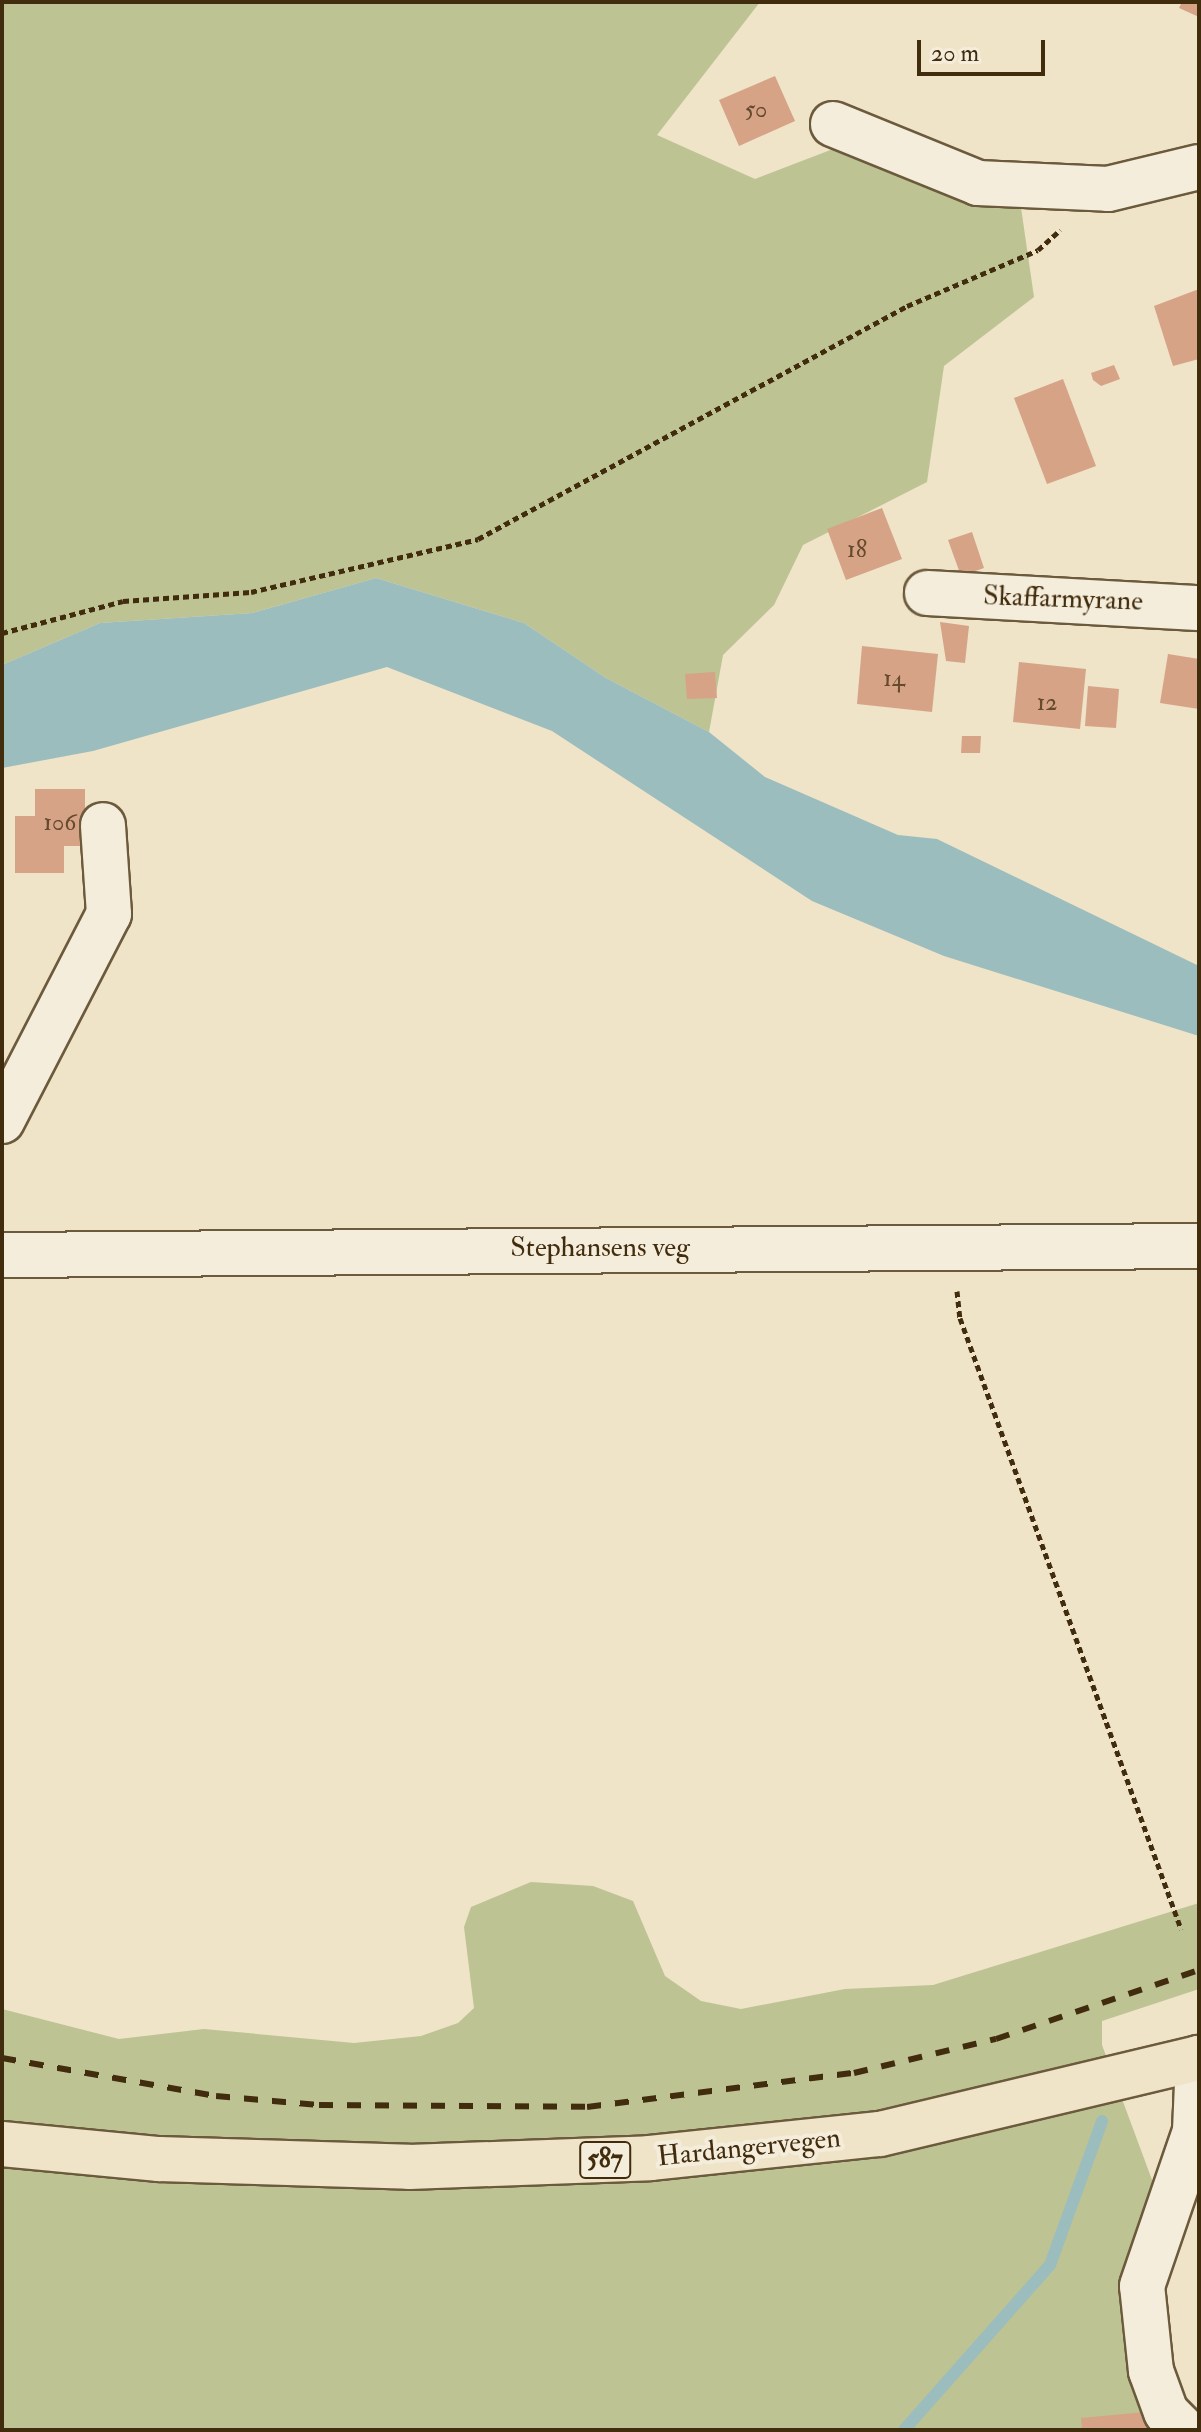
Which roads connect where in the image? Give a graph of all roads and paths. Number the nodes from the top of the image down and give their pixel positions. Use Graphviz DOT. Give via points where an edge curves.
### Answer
graph roads {
  1 [pos="833,124"];
  2 [pos="1199,167"];
  3 [pos="1108,189"];
  4 [pos="927,593"];
  5 [pos="1199,608"];
  6 [pos="2,633"];
  7 [pos="103,825"];
  8 [pos="2,1121"];
  9 [pos="952,1246"];
  10 [pos="1199,1246"];
  11 [pos="2,1255"];
  12 [pos="1181,1929"];
  13 [pos="1199,2058"];
  14 [pos="2,2144"];
  15 [pos="1184,2430"];
  1 -- 3 [label="street" via="978,183"];
  2 -- 3 [label="street"];
  3 -- 6 [label="path" via="1038,250 907,306 478,539 251,592 123,601"];
  4 -- 5 [label="street, Skaffarmyrane"];
  7 -- 8 [label="street" via="109,914"];
  9 -- 10 [label="street, Stephansens veg"];
  9 -- 11 [label="street, Stephansens veg"];
  9 -- 12 [label="path" via="960,1318"];
  13 -- 14 [label="main road, Hardangervegen / 587" via="880,2134 650,2158 409,2167 159,2159"];
  13 -- 15 [label="street" via="1195,2131 1142,2286 1151,2371 1166,2412"];
}
